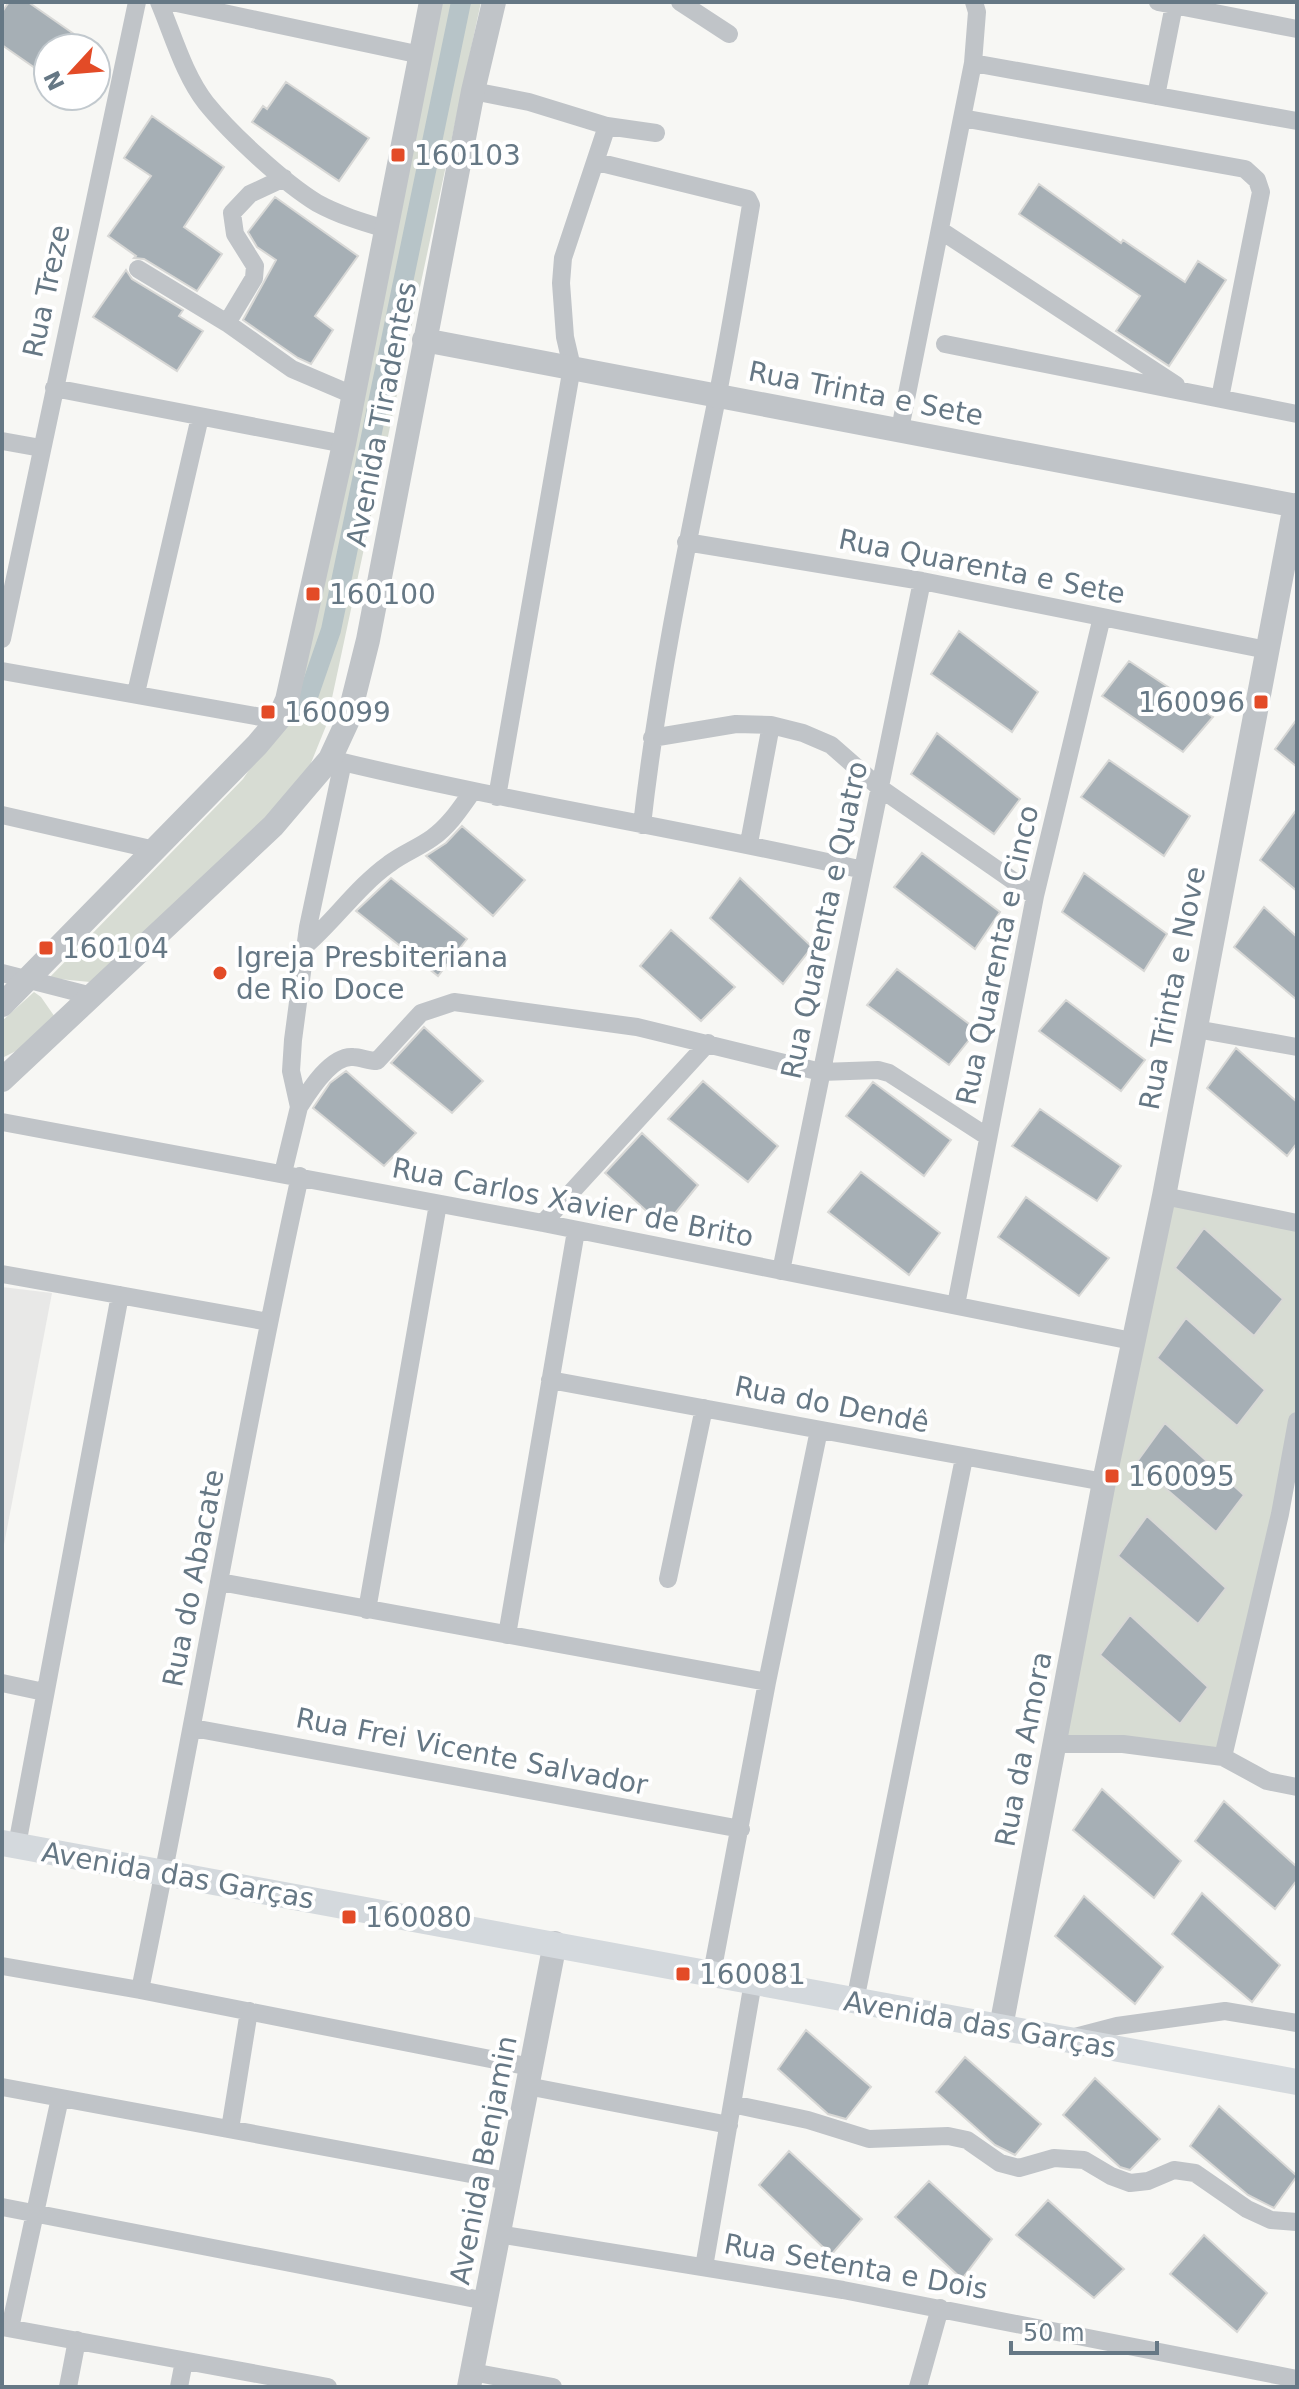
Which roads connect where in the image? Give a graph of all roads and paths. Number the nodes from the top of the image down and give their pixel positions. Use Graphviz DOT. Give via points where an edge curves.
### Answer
graph roads {
  1 [pos="137,2"];
  2 [pos="159,2"];
  3 [pos="172,2"];
  4 [pos="431,2"];
  5 [pos="494,2"];
  6 [pos="680,2"];
  7 [pos="974,2"];
  8 [pos="1166,4"];
  9 [pos="1297,29"];
  10 [pos="729,34"];
  11 [pos="421,55"];
  12 [pos="973,63"];
  13 [pos="473,91"];
  14 [pos="1156,96"];
  15 [pos="962,118"];
  16 [pos="1297,121"];
  17 [pos="607,126"];
  18 [pos="656,133"];
  19 [pos="597,162"];
  20 [pos="284,178"];
  21 [pos="386,229"];
  22 [pos="940,230"];
  23 [pos="138,269"];
  24 [pos="227,323"];
  25 [pos="424,340"];
  26 [pos="945,344"];
  27 [pos="572,367"];
  28 [pos="54,388"];
  29 [pos="1185,391"];
  30 [pos="353,395"];
  31 [pos="718,396"];
  32 [pos="1220,398"];
  33 [pos="1297,414"];
  34 [pos="200,417"];
  35 [pos="900,429"];
  36 [pos="2,441"];
  37 [pos="344,444"];
  38 [pos="41,448"];
  39 [pos="1296,506"];
  40 [pos="686,542"];
  41 [pos="922,581"];
  42 [pos="1102,617"];
  43 [pos="2,639"];
  44 [pos="1267,650"];
  45 [pos="2,671"];
  46 [pos="136,693"];
  47 [pos="278,720"];
  48 [pos="771,725"];
  49 [pos="652,738"];
  50 [pos="336,760"];
  51 [pos="880,788"];
  52 [pos="472,792"];
  53 [pos="497,797"];
  54 [pos="2,815"];
  55 [pos="642,825"];
  56 [pos="749,843"];
  57 [pos="155,850"];
  58 [pos="863,870"];
  59 [pos="1035,896"];
  60 [pos="305,946"];
  61 [pos="2,973"];
  62 [pos="27,980"];
  63 [pos="92,996"];
  64 [pos="2,1005"];
  65 [pos="1196,1029"];
  66 [pos="708,1043"];
  67 [pos="1297,1047"];
  68 [pos="821,1072"];
  69 [pos="2,1080"];
  70 [pos="299,1107"];
  71 [pos="2,1122"];
  72 [pos="988,1137"];
  73 [pos="291,1174"];
  74 [pos="1164,1196"];
  75 [pos="438,1204"];
  76 [pos="543,1223"];
  77 [pos="1297,1223"];
  78 [pos="576,1231"];
  79 [pos="781,1271"];
  80 [pos="2,1274"];
  81 [pos="120,1295"];
  82 [pos="956,1305"];
  83 [pos="269,1322"];
  84 [pos="1132,1341"];
  85 [pos="550,1380"];
  86 [pos="704,1408"];
  87 [pos="1297,1421"];
  88 [pos="819,1430"];
  89 [pos="964,1458"];
  90 [pos="1104,1482"];
  91 [pos="1289,1515"];
  92 [pos="668,1579"];
  93 [pos="220,1582"];
  94 [pos="367,1610"];
  95 [pos="507,1635"];
  96 [pos="767,1682"];
  97 [pos="2,1683"];
  98 [pos="44,1692"];
  99 [pos="193,1728"];
  100 [pos="1054,1744"];
  101 [pos="1223,1757"];
  102 [pos="1297,1787"];
  103 [pos="741,1829"];
  104 [pos="9,1844"];
  105 [pos="164,1872"];
  106 [pos="555,1943"];
  107 [pos="2,1966"];
  108 [pos="712,1973"];
  109 [pos="753,1982"];
  110 [pos="140,1990"];
  111 [pos="855,2001"];
  112 [pos="249,2011"];
  113 [pos="1297,2023"];
  114 [pos="1001,2027"];
  115 [pos="1067,2039"];
  116 [pos="529,2077"];
  117 [pos="1297,2082"];
  118 [pos="2,2087"];
  119 [pos="60,2098"];
  120 [pos="732,2104"];
  121 [pos="729,2125"];
  122 [pos="230,2129"];
  123 [pos="508,2181"];
  124 [pos="2,2207"];
  125 [pos="36,2214"];
  126 [pos="1297,2222"];
  127 [pos="498,2234"];
  128 [pos="704,2267"];
  129 [pos="486,2301"];
  130 [pos="940,2308"];
  131 [pos="6,2328"];
  132 [pos="77,2340"];
  133 [pos="184,2361"];
  134 [pos="1297,2379"];
  135 [pos="471,2380"];
  136 [pos="302,2385"];
  137 [pos="68,2387"];
  138 [pos="179,2387"];
  139 [pos="328,2387"];
  140 [pos="553,2387"];
  141 [pos="918,2387"];
  1 -- 28 [label="street, Rua Treze"];
  2 -- 20 [label="street" via="205,102"];
  3 -- 11 [label="street"];
  4 -- 11 [label="street, Avenida Tiradentes"];
  5 -- 13 [label="street, Avenida Tiradentes"];
  6 -- 10 [label="street"];
  7 -- 12 [label="street"];
  8 -- 9 [label="street"];
  8 -- 14 [label="street"];
  11 -- 21 [label="street, Avenida Tiradentes"];
  12 -- 14 [label="street"];
  12 -- 15 [label="street"];
  13 -- 17 [label="street"];
  13 -- 25 [label="street, Avenida Tiradentes"];
  14 -- 16 [label="street"];
  15 -- 22 [label="street"];
  15 -- 32 [label="street" via="1252,173 1261,192"];
  17 -- 18 [label="street"];
  17 -- 19 [label="street"];
  19 -- 27 [label="street" via="563,258 565,337"];
  19 -- 31 [label="street" via="751,202"];
  20 -- 21 [label="street" via="325,207"];
  20 -- 24 [label="street" via="250,194 232,213 235,234 255,266 254,278"];
  21 -- 30 [label="street, Avenida Tiradentes"];
  22 -- 29 [label="street"];
  22 -- 35 [label="street"];
  23 -- 24 [label="street"];
  24 -- 30 [label="street" via="292,369"];
  25 -- 27 [label="street, Rua Trinta e Sete"];
  25 -- 50 [label="street, Avenida Tiradentes" via="368,640"];
  26 -- 29 [label="street"];
  27 -- 31 [label="street, Rua Trinta e Sete"];
  27 -- 53 [label="street"];
  28 -- 34 [label="street"];
  28 -- 38 [label="street, Rua Treze"];
  29 -- 32 [label="street"];
  30 -- 37 [label="street, Avenida Tiradentes"];
  31 -- 35 [label="street, Rua Trinta e Sete"];
  31 -- 40 [label="street"];
  32 -- 33 [label="street"];
  34 -- 37 [label="street"];
  34 -- 46 [label="street"];
  35 -- 39 [label="street, Rua Trinta e Sete"];
  36 -- 38 [label="street"];
  37 -- 47 [label="street, Avenida Tiradentes" via="295,670"];
  38 -- 43 [label="street, Rua Treze"];
  39 -- 44 [label="street, Rua Trinta e Nove"];
  40 -- 41 [label="street, Rua Quarenta e Sete"];
  40 -- 49 [label="street"];
  41 -- 42 [label="street, Rua Quarenta e Sete"];
  41 -- 51 [label="street, Rua Quarenta e Quatro"];
  42 -- 44 [label="street, Rua Quarenta e Sete"];
  42 -- 59 [label="street, Rua Quarenta e Cinco"];
  44 -- 65 [label="street, Rua Trinta e Nove"];
  45 -- 46 [label="street"];
  46 -- 47 [label="street"];
  47 -- 57 [label="street, Avenida Tiradentes"];
  48 -- 49 [label="street" via="736,724"];
  48 -- 51 [label="street" via="831,745"];
  48 -- 56 [label="street"];
  49 -- 55 [label="street"];
  50 -- 52 [label="street"];
  50 -- 60 [label="street"];
  50 -- 63 [label="street, Avenida Tiradentes"];
  51 -- 58 [label="street, Rua Quarenta e Quatro"];
  51 -- 59 [label="street"];
  52 -- 53 [label="street"];
  52 -- 60 [label="street" via="434,837 389,863"];
  53 -- 55 [label="street"];
  54 -- 57 [label="street"];
  55 -- 56 [label="street"];
  56 -- 58 [label="street"];
  57 -- 62 [label="street, Avenida Tiradentes"];
  58 -- 68 [label="street, Rua Quarenta e Quatro"];
  59 -- 72 [label="street, Rua Quarenta e Cinco"];
  60 -- 70 [label="street" via="291,1071"];
  61 -- 62 [label="street"];
  62 -- 63 [label="street"];
  62 -- 64 [label="street, Avenida Tiradentes"];
  63 -- 69 [label="street, Avenida Tiradentes"];
  65 -- 67 [label="street"];
  65 -- 74 [label="street, Rua Trinta e Nove"];
  66 -- 68 [label="street"];
  66 -- 70 [label="street" via="637,1027 454,1002 421,1013 377,1061 340,1059 316,1080"];
  66 -- 76 [label="street"];
  68 -- 72 [label="street" via="889,1073"];
  68 -- 79 [label="street, Rua Quarenta e Quatro"];
  70 -- 73 [label="street, Rua do Abacate"];
  71 -- 73 [label="street, Rua Carlos Xavier de Brito"];
  72 -- 82 [label="street, Rua Quarenta e Cinco"];
  73 -- 75 [label="street, Rua Carlos Xavier de Brito"];
  73 -- 83 [label="street, Rua do Abacate"];
  74 -- 77 [label="street"];
  74 -- 84 [label="street, Rua Trinta e Nove"];
  75 -- 76 [label="street, Rua Carlos Xavier de Brito"];
  75 -- 94 [label="street"];
  76 -- 78 [label="street, Rua Carlos Xavier de Brito"];
  78 -- 79 [label="street, Rua Carlos Xavier de Brito"];
  78 -- 85 [label="street"];
  79 -- 82 [label="street, Rua Carlos Xavier de Brito"];
  80 -- 81 [label="street"];
  81 -- 83 [label="street"];
  81 -- 98 [label="street"];
  82 -- 84 [label="street, Rua Carlos Xavier de Brito"];
  83 -- 93 [label="street, Rua do Abacate"];
  84 -- 90 [label="street, Rua Trinta e Nove"];
  85 -- 86 [label="street, Rua do Dendê"];
  85 -- 95 [label="street"];
  86 -- 88 [label="street, Rua do Dendê"];
  86 -- 92 [label="street"];
  87 -- 91 [label="street"];
  88 -- 89 [label="street, Rua do Dendê"];
  88 -- 96 [label="street"];
  89 -- 90 [label="street, Rua do Dendê"];
  89 -- 111 [label="street"];
  90 -- 100 [label="street, Rua da Amora"];
  91 -- 101 [label="street"];
  93 -- 94 [label="street"];
  93 -- 99 [label="street, Rua do Abacate"];
  94 -- 95 [label="street"];
  95 -- 96 [label="street"];
  96 -- 103 [label="street"];
  97 -- 98 [label="street"];
  98 -- 104 [label="street"];
  99 -- 103 [label="street, Rua Frei Vicente Salvador"];
  99 -- 105 [label="street, Rua do Abacate"];
  100 -- 101 [label="street" via="1123,1744"];
  100 -- 114 [label="street, Rua da Amora"];
  101 -- 102 [label="street" via="1267,1781"];
  103 -- 108 [label="street"];
  104 -- 105 [label="main road, Avenida das Garças"];
  105 -- 106 [label="main road, Avenida das Garças"];
  105 -- 110 [label="street, Rua do Abacate"];
  106 -- 108 [label="main road, Avenida das Garças"];
  106 -- 116 [label="street, Avenida Benjamin"];
  107 -- 110 [label="street"];
  108 -- 109 [label="main road, Avenida das Garças"];
  109 -- 111 [label="main road, Avenida das Garças"];
  109 -- 120 [label="street"];
  110 -- 112 [label="street"];
  111 -- 114 [label="main road, Avenida das Garças"];
  112 -- 116 [label="street"];
  112 -- 122 [label="street"];
  113 -- 115 [label="street" via="1225,2011 1117,2026"];
  114 -- 115 [label="main road, Avenida das Garças"];
  115 -- 117 [label="main road, Avenida das Garças"];
  116 -- 121 [label="street"];
  116 -- 123 [label="street, Avenida Benjamin"];
  118 -- 119 [label="street"];
  119 -- 122 [label="street"];
  119 -- 125 [label="street"];
  120 -- 121 [label="street"];
  120 -- 126 [label="street" via="869,2139 967,2140 1000,2163 1019,2168 1054,2158 1084,2160 1130,2183 1174,2170 1195,2173 1247,2209 1271,2220"];
  121 -- 128 [label="street"];
  122 -- 123 [label="street"];
  123 -- 127 [label="street, Avenida Benjamin"];
  124 -- 125 [label="street"];
  125 -- 129 [label="street"];
  125 -- 131 [label="street"];
  127 -- 128 [label="street, Rua Setenta e Dois"];
  127 -- 129 [label="street, Avenida Benjamin"];
  128 -- 130 [label="street, Rua Setenta e Dois"];
  129 -- 135 [label="street, Avenida Benjamin"];
  130 -- 134 [label="street, Rua Setenta e Dois"];
  130 -- 141 [label="street"];
  131 -- 132 [label="street"];
  132 -- 133 [label="street"];
  132 -- 137 [label="street"];
  133 -- 136 [label="street"];
  133 -- 138 [label="street"];
  135 -- 140 [label="street"];
  136 -- 139 [label="street"];
}
